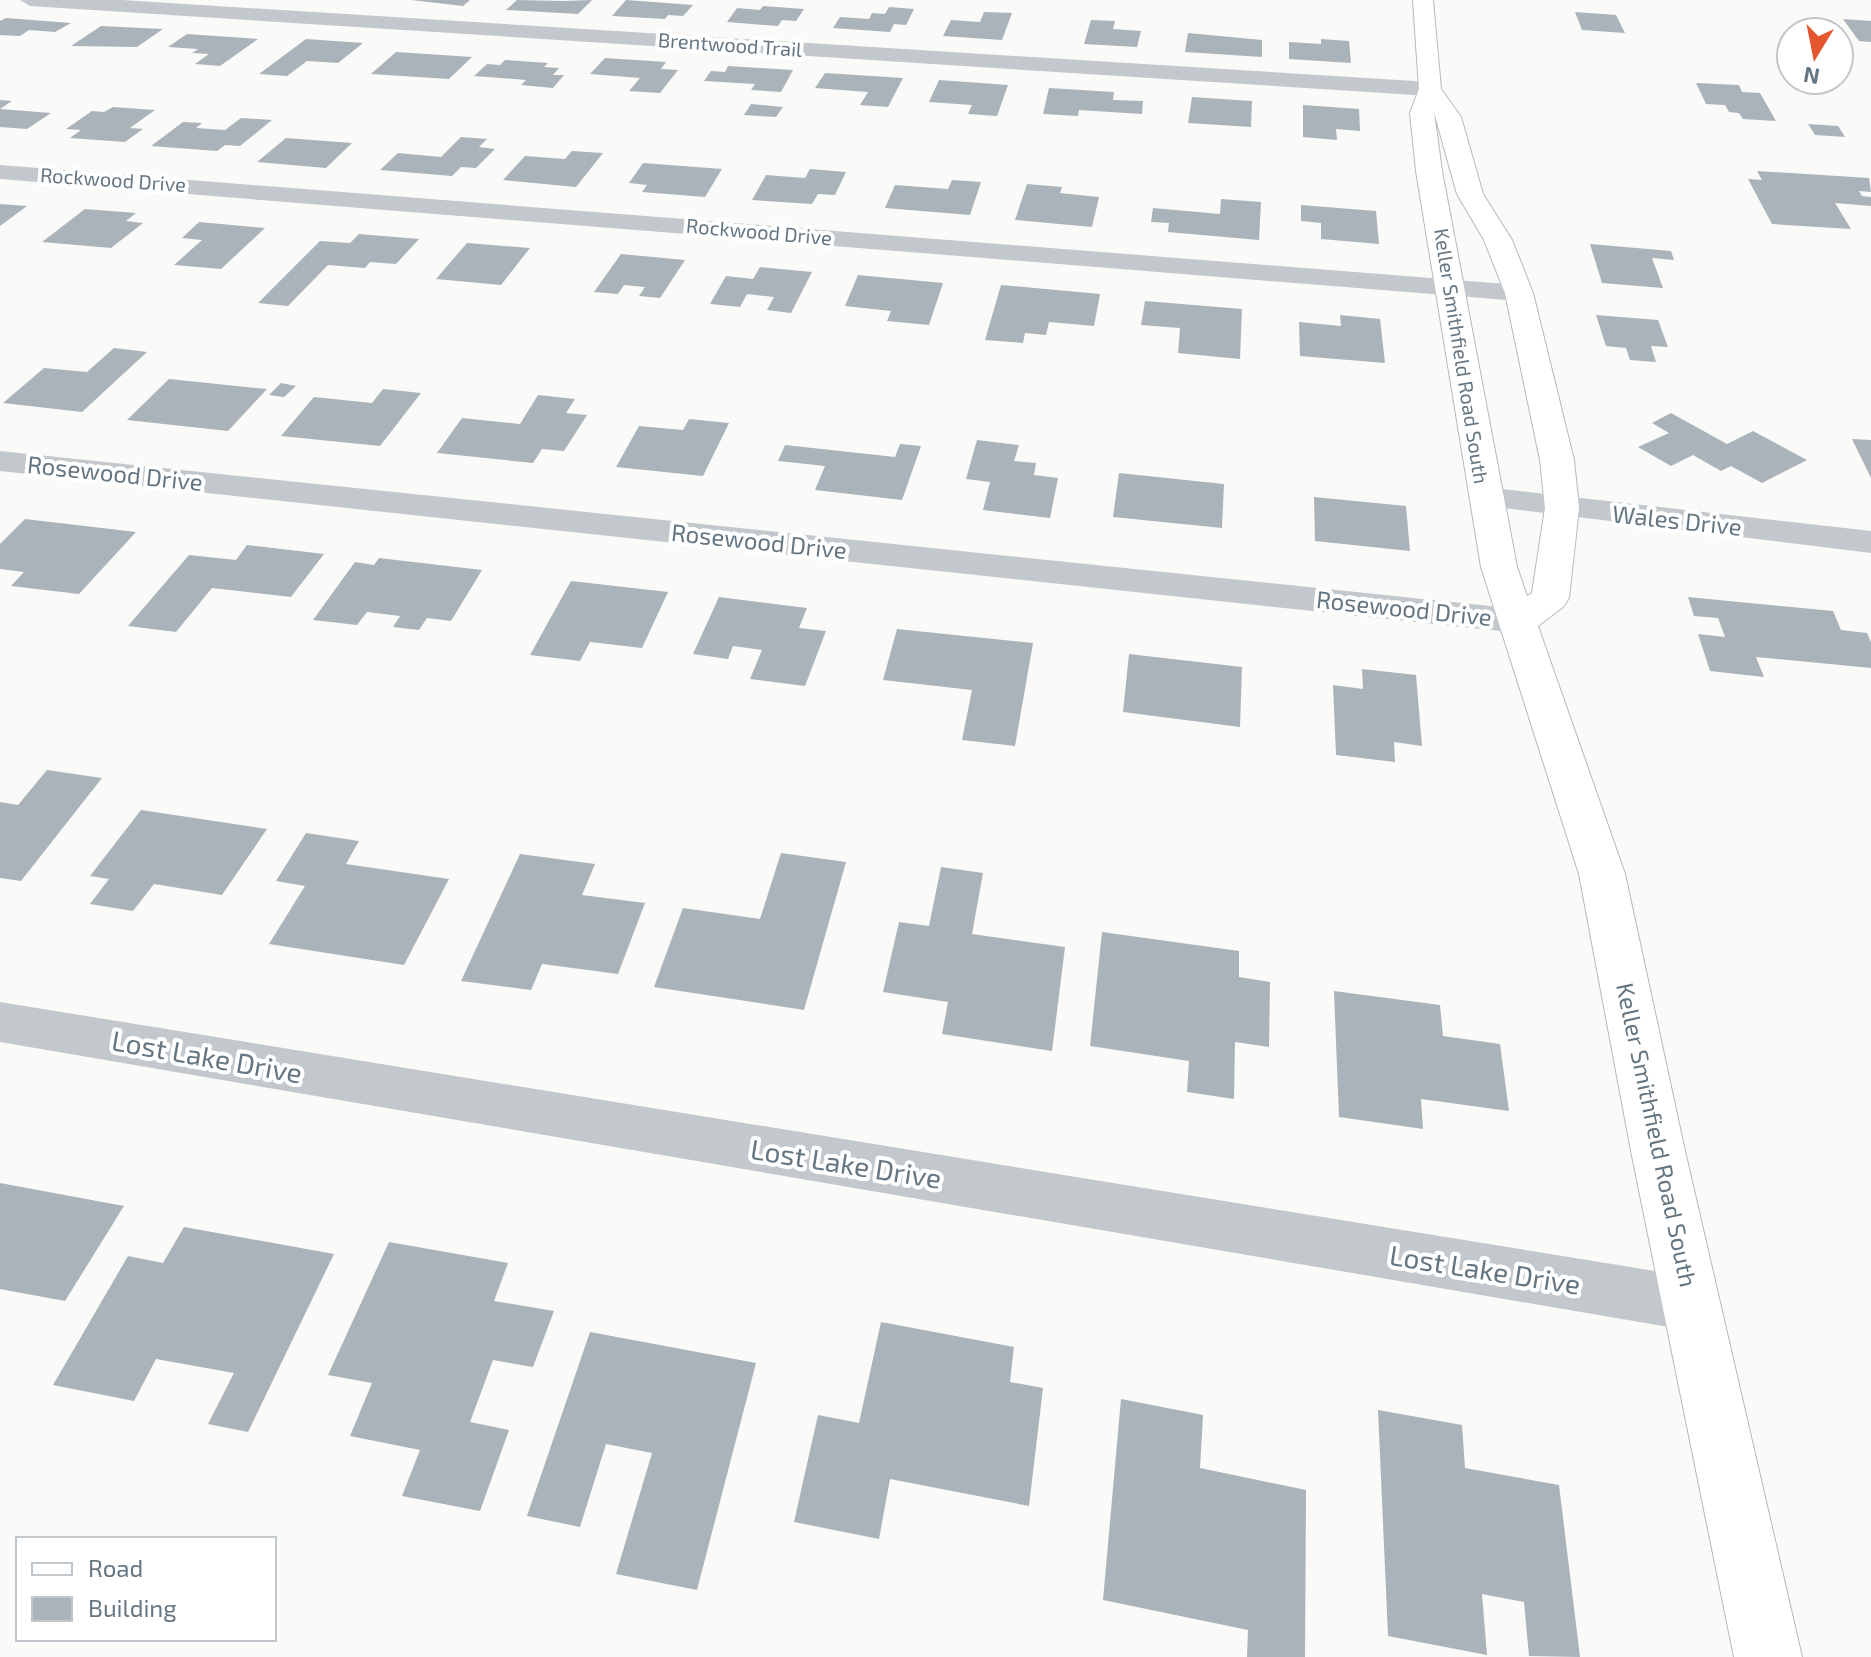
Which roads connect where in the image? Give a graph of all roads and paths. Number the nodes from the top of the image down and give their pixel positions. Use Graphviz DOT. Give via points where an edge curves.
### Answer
graph roads {
  1 [pos="30,0"];
  2 [pos="1423,0"];
  3 [pos="1430,89"];
  4 [pos="0,172"];
  5 [pos="1449,287"];
  6 [pos="1519,293"];
  7 [pos="0,461"];
  8 [pos="1484,497"];
  9 [pos="1562,508"];
  10 [pos="1871,542"];
  11 [pos="1519,621"];
  12 [pos="0,1022"];
  13 [pos="1692,1304"];
  14 [pos="1768,1657"];
  1 -- 3 [label="street, Brentwood Trail"];
  2 -- 3 [label="main road, Keller Smithfield Road South"];
  3 -- 5 [label="main road, Keller Smithfield Road South" via="1422,113"];
  3 -- 6 [label="main road, Keller Smithfield Road South" via="1449,117 1470,194 1498,240"];
  4 -- 5 [label="street, Rockwood Drive"];
  5 -- 6 [label="street, Rockwood Drive"];
  5 -- 8 [label="main road, Keller Smithfield Road South"];
  6 -- 9 [label="main road, Keller Smithfield Road South" via="1557,460"];
  7 -- 11 [label="street, Rosewood Drive"];
  8 -- 9 [label="street, Wales Drive"];
  8 -- 11 [label="main road, Keller Smithfield Road South" via="1499,567"];
  9 -- 10 [label="street, Wales Drive"];
  9 -- 11 [label="main road, Keller Smithfield Road South" via="1550,598"];
  11 -- 13 [label="main road, Keller Smithfield Road South" via="1602,874"];
  12 -- 13 [label="street, Lost Lake Drive"];
  13 -- 14 [label="main road, Keller Smithfield Road South"];
}
